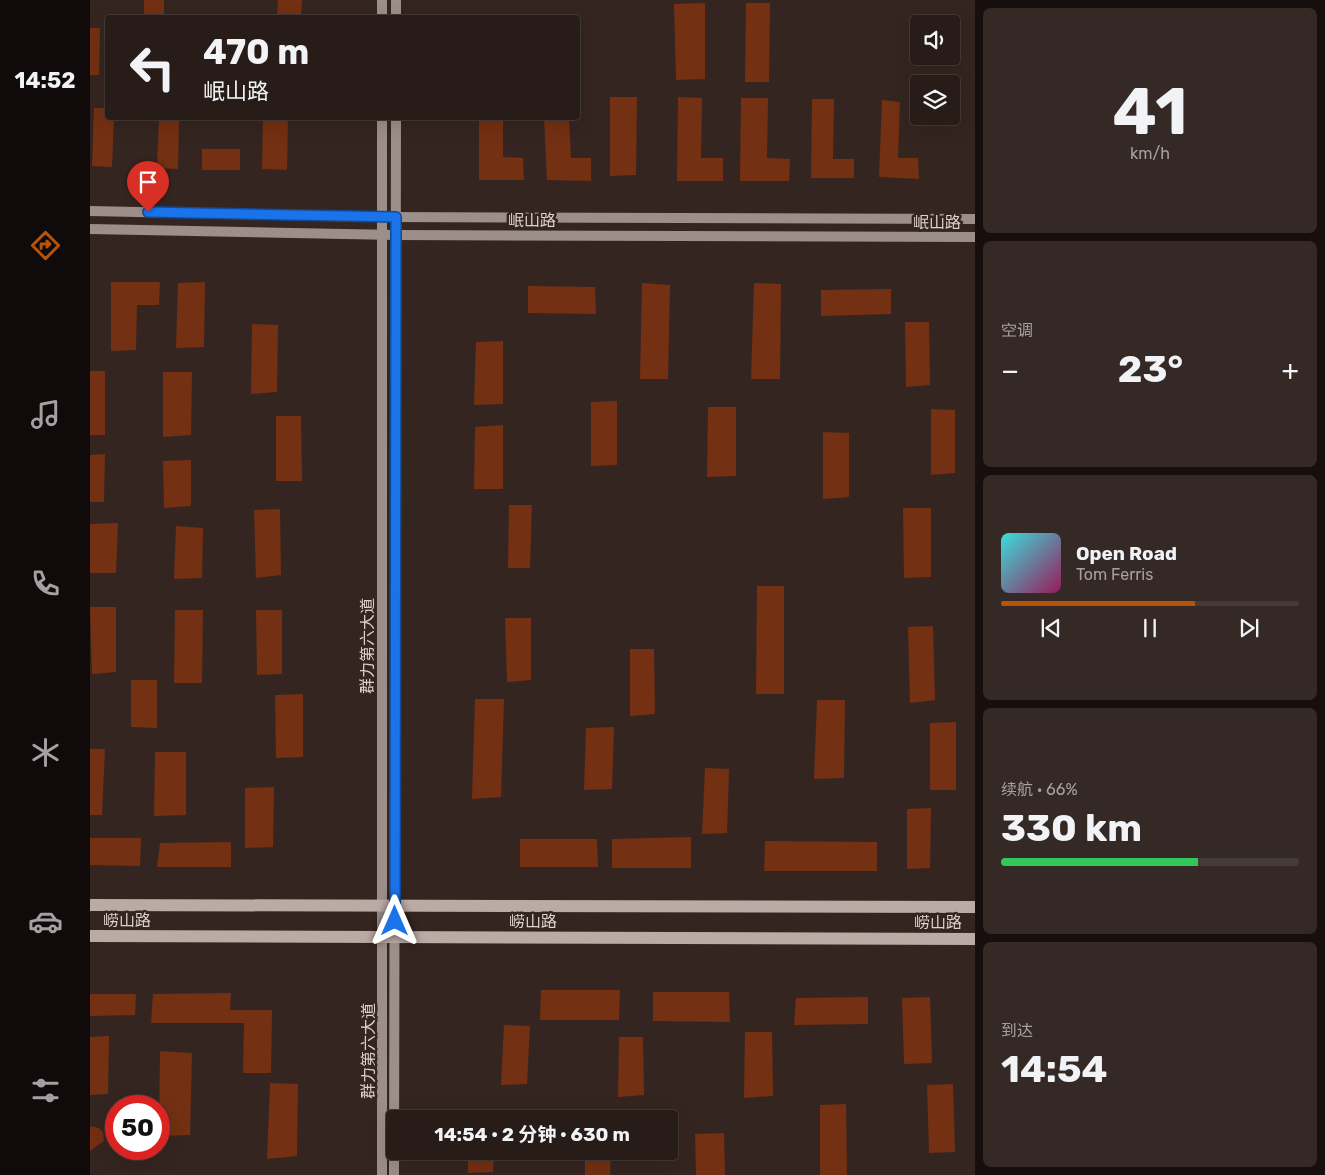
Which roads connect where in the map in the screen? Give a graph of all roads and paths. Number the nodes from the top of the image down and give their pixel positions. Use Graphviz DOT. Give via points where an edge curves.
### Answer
graph roads {
  1 [pos="382,0"];
  2 [pos="396,0"];
  3 [pos="382,15"];
  4 [pos="396,15"];
  5 [pos="382,120"];
  6 [pos="396,120"];
  7 [pos="90,211"];
  8 [pos="382,217"];
  9 [pos="396,217"];
  10 [pos="975,219"];
  11 [pos="90,228"];
  12 [pos="382,234"];
  13 [pos="396,235"];
  14 [pos="975,237"];
  15 [pos="90,905"];
  16 [pos="389,906"];
  17 [pos="975,907"];
  18 [pos="90,936"];
  19 [pos="389,936"];
  20 [pos="975,939"];
  21 [pos="382,1175"];
  22 [pos="394,1175"];
  1 -- 3 [label="main road"];
  2 -- 4 [label="main road"];
  5 -- 8 [label="main road, 群力第六大道"];
  6 -- 9 [label="main road, 群力第六大道"];
  7 -- 8 [label="main road, 岷山路"];
  8 -- 9 [label="main road, 岷山路"];
  8 -- 12 [label="main road, 群力第六大道"];
  9 -- 10 [label="main road, 岷山路"];
  9 -- 13 [label="main road, 群力第六大道"];
  11 -- 12 [label="main road, 岷山路"];
  12 -- 13 [label="main road, 岷山路"];
  12 -- 16 [label="main road, 群力第六大道"];
  13 -- 14 [label="main road, 岷山路"];
  13 -- 16 [label="main road, 群力第六大道"];
  15 -- 16 [label="main road, 崂山路"];
  16 -- 17 [label="main road, 崂山路"];
  16 -- 19 [label="main road, 群力第六大道"];
  18 -- 19 [label="main road, 崂山路"];
  19 -- 20 [label="main road, 崂山路"];
  19 -- 21 [label="main road, 群力第六大道"];
  19 -- 22 [label="main road, 群力第六大道"];
}
